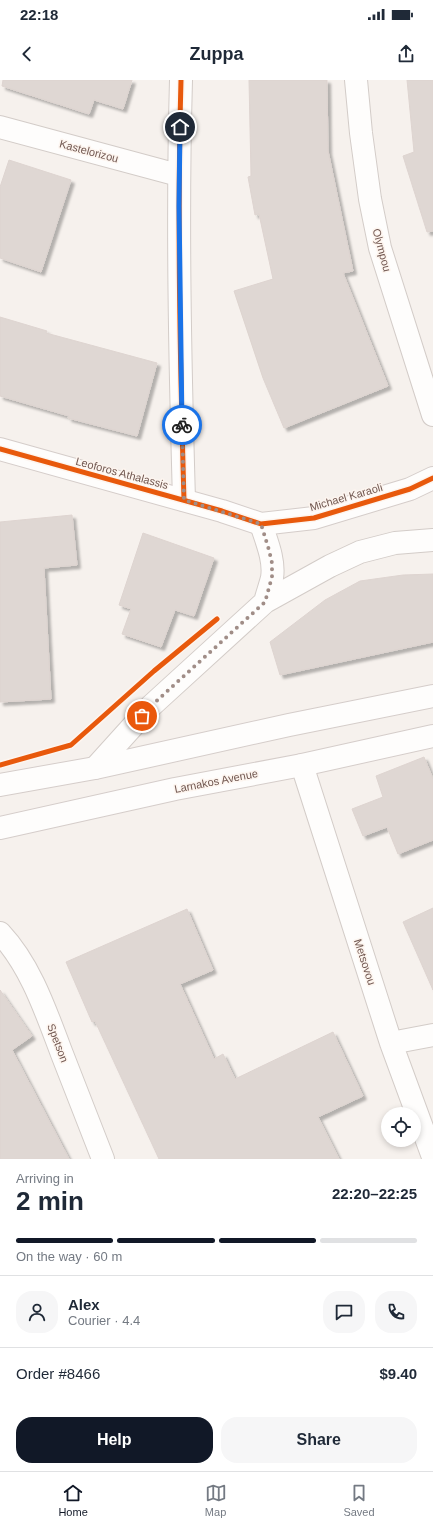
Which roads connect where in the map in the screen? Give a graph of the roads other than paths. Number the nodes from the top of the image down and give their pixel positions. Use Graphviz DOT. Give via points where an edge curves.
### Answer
graph roads {
  1 [pos="181,80"];
  2 [pos="356,80"];
  3 [pos="0,127"];
  4 [pos="178,175"];
  5 [pos="433,414"];
  6 [pos="0,449"];
  7 [pos="433,478"];
  8 [pos="184,500"];
  9 [pos="261,524"];
  10 [pos="433,540"];
  11 [pos="265,602"];
  12 [pos="433,696"];
  13 [pos="433,736"];
  14 [pos="302,765"];
  15 [pos="95,768"];
  16 [pos="0,785"];
  17 [pos="0,828"];
  18 [pos="0,933"];
  19 [pos="433,1035"];
  20 [pos="391,1043"];
  21 [pos="433,1157"];
  22 [pos="103,1159"];
  1 -- 4 [label="street"];
  2 -- 5 [label="street, Olympou" via="368,185 380,248"];
  3 -- 4 [label="street, Kastelorizou"];
  4 -- 8 [label="street"];
  6 -- 8 [label="street, Leoforos Athalassis"];
  7 -- 9 [label="street, Michael Karaoli" via="404,491 314,518"];
  8 -- 9 [label="street, Leoforos Athalassis"];
  9 -- 11 [label="street" via="272,563 272,577"];
  10 -- 11 [label="street" via="395,543 360,552"];
  11 -- 15 [label="street" via="151,706"];
  12 -- 15 [label="street"];
  13 -- 14 [label="street, Larnakos Avenue"];
  14 -- 17 [label="street, Larnakos Avenue" via="175,789"];
  14 -- 20 [label="street, Metsovou"];
  15 -- 16 [label="street"];
  18 -- 22 [label="street, Spetson" via="27,969"];
  19 -- 20 [label="street"];
  20 -- 21 [label="street, Metsovou"];
}
